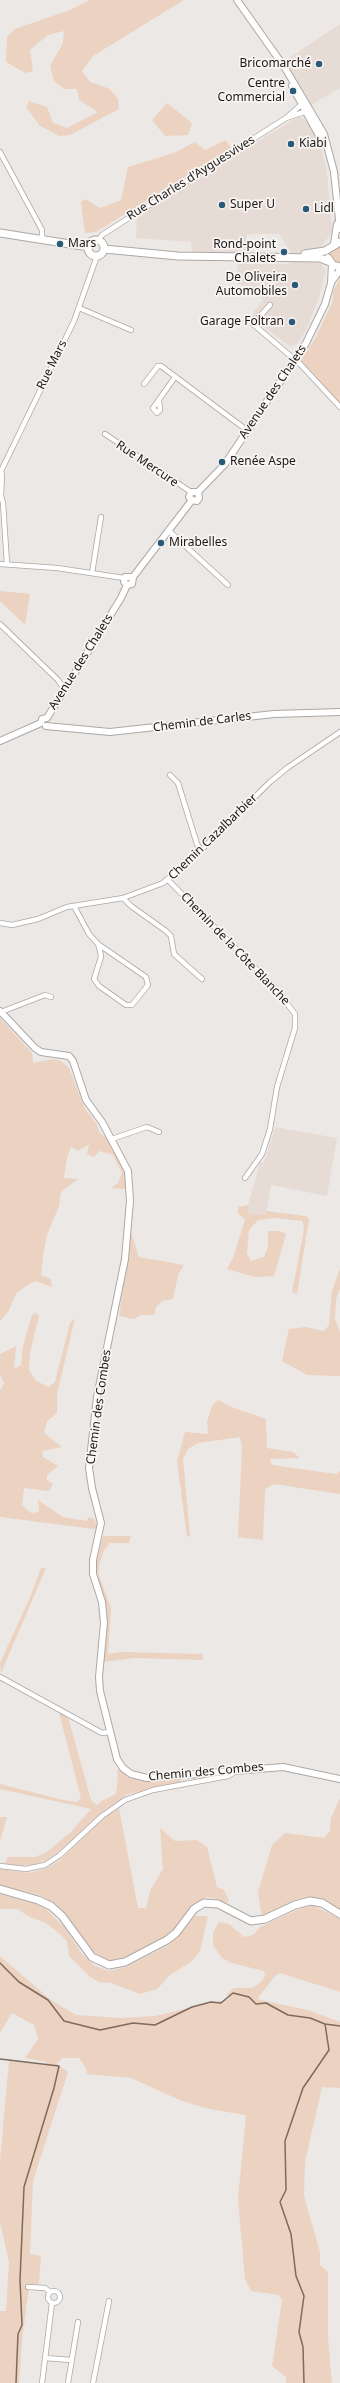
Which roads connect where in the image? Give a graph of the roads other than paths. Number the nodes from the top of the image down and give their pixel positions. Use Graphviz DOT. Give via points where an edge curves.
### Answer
graph roads {
  1 [pos="237,0"];
  2 [pos="306,108"];
  3 [pos="286,118"];
  4 [pos="0,152"];
  5 [pos="338,218"];
  6 [pos="340,229"];
  7 [pos="0,233"];
  8 [pos="42,238"];
  9 [pos="98,241"];
  10 [pos="334,245"];
  11 [pos="89,246"];
  12 [pos="104,248"];
  13 [pos="97,256"];
  14 [pos="279,256"];
  15 [pos="331,263"];
  16 [pos="340,268"];
  17 [pos="331,283"];
  18 [pos="270,306"];
  19 [pos="79,308"];
  20 [pos="131,330"];
  21 [pos="295,359"];
  22 [pos="175,377"];
  23 [pos="144,384"];
  24 [pos="159,400"];
  25 [pos="340,407"];
  26 [pos="248,431"];
  27 [pos="105,434"];
  28 [pos="1,472"];
  29 [pos="191,492"];
  30 [pos="198,492"];
  31 [pos="1,493"];
  32 [pos="192,500"];
  33 [pos="101,517"];
  34 [pos="168,530"];
  35 [pos="0,564"];
  36 [pos="7,564"];
  37 [pos="92,573"];
  38 [pos="122,577"];
  39 [pos="132,577"];
  40 [pos="127,585"];
  41 [pos="228,585"];
  42 [pos="0,624"];
  43 [pos="58,680"];
  44 [pos="68,683"];
  45 [pos="64,689"];
  46 [pos="340,712"];
  47 [pos="45,722"];
  48 [pos="340,732"];
  49 [pos="0,741"];
  50 [pos="170,775"];
  51 [pos="201,850"];
  52 [pos="168,880"];
  53 [pos="123,898"];
  54 [pos="74,906"];
  55 [pos="0,923"];
  56 [pos="98,944"];
  57 [pos="202,979"];
  58 [pos="51,997"];
  59 [pos="0,1012"];
  60 [pos="160,1132"];
  61 [pos="112,1139"];
  62 [pos="245,1178"];
  63 [pos="0,1677"];
  64 [pos="110,1732"];
  65 [pos="234,1770"];
  66 [pos="340,1779"];
  67 [pos="0,1866"];
  68 [pos="0,1889"];
  69 [pos="340,1914"];
  70 [pos="28,2287"];
  71 [pos="50,2292"];
  72 [pos="109,2301"];
  73 [pos="52,2303"];
  74 [pos="78,2322"];
  75 [pos="45,2358"];
  76 [pos="71,2360"];
  77 [pos="42,2383"];
  78 [pos="68,2383"];
  79 [pos="93,2383"];
  1 -- 2 [label="street"];
  2 -- 3 [label="street, Rue Charles d'Ayguesvives"];
  2 -- 3 [label="street, Rue Charles d'Ayguesvives"];
  2 -- 5 [label="street" via="326,140 336,184"];
  3 -- 9 [label="street, Rue Charles d'Ayguesvives" via="102,235"];
  4 -- 8 [label="street" via="42,230"];
  5 -- 6 [label="street"];
  5 -- 10 [label="street"];
  7 -- 8 [label="main road"];
  8 -- 11 [label="main road"];
  9 -- 11 [label="main road"];
  9 -- 12 [label="main road"];
  10 -- 14 [label="main road" via="319,252"];
  10 -- 15 [label="main road" via="328,255"];
  11 -- 13 [label="main road" via="90,252"];
  12 -- 13 [label="main road"];
  12 -- 14 [label="main road" via="178,256"];
  13 -- 19 [label="street, Rue Mars"];
  14 -- 15 [label="main road" via="320,258"];
  15 -- 16 [label="main road"];
  15 -- 17 [label="street, Avenue des Chalets"];
  16 -- 17 [label="street, Avenue des Chalets"];
  17 -- 21 [label="street, Avenue des Chalets" via="315,327"];
  18 -- 21 [label="street" via="253,324"];
  19 -- 20 [label="street"];
  19 -- 28 [label="street, Rue Mars"];
  21 -- 25 [label="street"];
  21 -- 26 [label="street, Avenue des Chalets"];
  22 -- 23 [label="street" via="162,366 158,366"];
  22 -- 24 [label="street"];
  22 -- 26 [label="street"];
  26 -- 30 [label="street, Avenue des Chalets" via="225,464"];
  27 -- 29 [label="street, Rue Mercure"];
  28 -- 31 [label="street"];
  29 -- 30 [label="street"];
  29 -- 32 [label="street" via="189,497"];
  30 -- 32 [label="street, Avenue des Chalets" via="199,498"];
  31 -- 36 [label="street"];
  32 -- 34 [label="street, Avenue des Chalets"];
  33 -- 37 [label="street"];
  34 -- 39 [label="street, Avenue des Chalets"];
  34 -- 41 [label="street"];
  35 -- 36 [label="street"];
  36 -- 37 [label="street"];
  37 -- 38 [label="street"];
  38 -- 39 [label="street"];
  38 -- 40 [label="street"];
  39 -- 40 [label="street, Avenue des Chalets" via="134,582"];
  40 -- 44 [label="street, Avenue des Chalets"];
  42 -- 43 [label="street"];
  43 -- 44 [label="street"];
  43 -- 45 [label="street"];
  44 -- 45 [label="street, Avenue des Chalets"];
  45 -- 47 [label="street, Avenue des Chalets"];
  46 -- 47 [label="street, Chemin de Carles" via="274,714 110,732"];
  47 -- 49 [label="street"];
  48 -- 51 [label="street, Chemin Cazalbarbier" via="270,782"];
  50 -- 51 [label="street" via="178,783"];
  51 -- 52 [label="street, Chemin Cazalbarbier"];
  52 -- 53 [label="street, Chemin Cazalbarbier"];
  52 -- 62 [label="street, Chemin de la Côte Blanche" via="273,986 295,1014 295,1028 277,1087 270,1129 262,1154"];
  53 -- 54 [label="street, Chemin Cazalbarbier"];
  53 -- 57 [label="street" via="166,931 170,936 174,954"];
  54 -- 55 [label="street, Chemin Cazalbarbier" via="12,925"];
  54 -- 56 [label="street" via="89,934"];
  56 -- 56 [label="street" via="101,957 94,979 99,986 126,1005 132,1005 148,985 146,977"];
  58 -- 59 [label="street" via="45,995"];
  59 -- 61 [label="street, Chemin des Combes" via="42,1052 69,1056 86,1100"];
  60 -- 61 [label="street" via="147,1127"];
  61 -- 64 [label="street, Chemin des Combes" via="128,1171 130,1201 122,1278 97,1397 89,1468 101,1523 93,1560 93,1574 104,1612 99,1677"];
  63 -- 64 [label="street" via="102,1733"];
  64 -- 65 [label="street, Chemin des Combes" via="120,1764 135,1776 156,1778"];
  65 -- 66 [label="street, Chemin des Combes" via="283,1767"];
  65 -- 67 [label="street" via="228,1776 153,1790 124,1800 102,1816 60,1855 45,1864 26,1868"];
  68 -- 69 [label="main road" via="51,1906 62,1916 92,1957 109,1965 125,1962 167,1940 176,1933 194,1909 204,1903 218,1904 251,1921 265,1919 310,1900 322,1903"];
  70 -- 71 [label="street" via="45,2288"];
  71 -- 73 [label="street" via="48,2298"];
  71 -- 73 [label="street" via="58,2291 61,2296 58,2302"];
  72 -- 79 [label="street"];
  73 -- 75 [label="street"];
  74 -- 76 [label="street"];
  75 -- 76 [label="street"];
  75 -- 77 [label="street"];
  76 -- 78 [label="street"];
}
